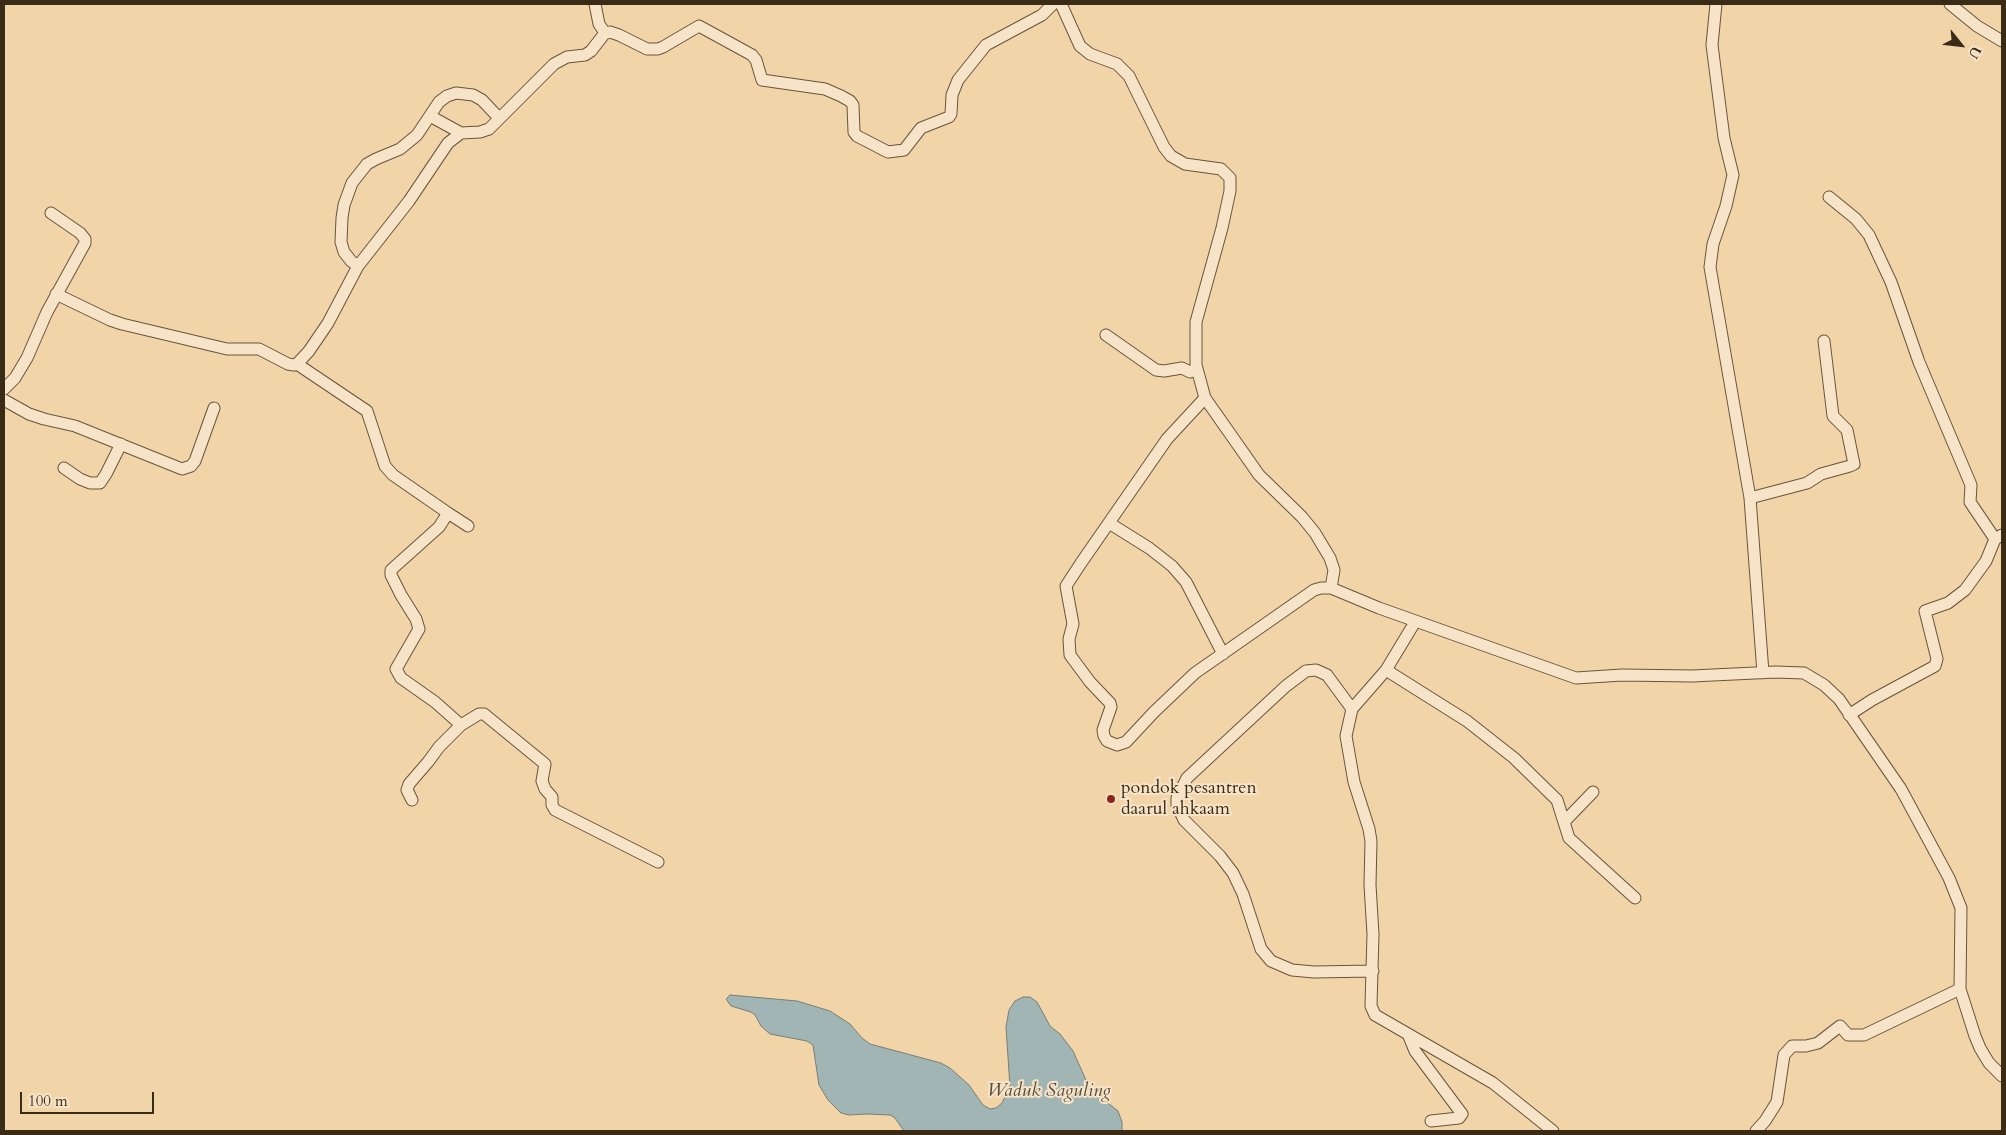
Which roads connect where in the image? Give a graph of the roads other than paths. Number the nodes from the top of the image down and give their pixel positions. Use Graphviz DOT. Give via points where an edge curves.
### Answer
graph roads {
  1 [pos="594,4"];
  2 [pos="1053,4"];
  3 [pos="1061,4"];
  4 [pos="1716,4"];
  5 [pos="1950,4"];
  6 [pos="605,33"];
  7 [pos="2002,41"];
  8 [pos="430,116"];
  9 [pos="499,118"];
  10 [pos="461,133"];
  11 [pos="1829,198"];
  12 [pos="51,213"];
  13 [pos="358,266"];
  14 [pos="56,294"];
  15 [pos="1106,336"];
  16 [pos="1824,341"];
  17 [pos="297,364"];
  18 [pos="1197,370"];
  19 [pos="4,389"];
  20 [pos="1205,398"];
  21 [pos="4,400"];
  22 [pos="214,408"];
  23 [pos="120,444"];
  24 [pos="64,468"];
  25 [pos="1750,498"];
  26 [pos="448,513"];
  27 [pos="1109,523"];
  28 [pos="468,526"];
  29 [pos="1999,537"];
  30 [pos="1331,588"];
  31 [pos="1415,622"];
  32 [pos="1223,654"];
  33 [pos="1386,670"];
  34 [pos="1763,673"];
  35 [pos="1352,710"];
  36 [pos="1850,715"];
  37 [pos="461,725"];
  38 [pos="1593,792"];
  39 [pos="412,800"];
  40 [pos="1564,822"];
  41 [pos="658,862"];
  42 [pos="1635,898"];
  43 [pos="1373,971"];
  44 [pos="1960,989"];
  45 [pos="1408,1034"];
  46 [pos="2002,1076"];
  47 [pos="1431,1121"];
  48 [pos="1553,1131"];
  49 [pos="1756,1131"];
  1 -- 6 [label="street"];
  2 -- 6 [label="street" via="1042,15 986,45 955,85 949,118 921,128 907,148 900,152 888,152 857,136 850,101 825,89 761,79 752,55 702,28 653,49 610,32"];
  3 -- 18 [label="street" via="1080,46 1124,69 1171,156 1185,164 1221,169 1230,178 1222,228 1196,322"];
  4 -- 25 [label="street" via="1712,45 1724,138 1733,175 1710,266"];
  5 -- 7 [label="street"];
  6 -- 9 [label="street" via="585,55 567,57 554,64"];
  8 -- 9 [label="street" via="439,102 456,92 482,100"];
  8 -- 10 [label="street"];
  8 -- 13 [label="street" via="417,135 400,149 367,164 352,183 344,205 341,242 344,252"];
  9 -- 10 [label="street" via="485,131"];
  10 -- 13 [label="street" via="448,143 409,201"];
  11 -- 29 [label="street" via="1856,219 1869,235 1891,282 1919,362 1971,485 1970,502"];
  12 -- 14 [label="street" via="85,239"];
  13 -- 17 [label="street" via="328,322"];
  14 -- 17 [label="street" via="122,324 218,347 258,349 288,364"];
  14 -- 19 [label="street" via="27,358"];
  15 -- 18 [label="street" via="1156,370"];
  16 -- 25 [label="street" via="1833,416 1847,430 1854,464 1821,474 1808,483"];
  17 -- 26 [label="street" via="367,411 385,466"];
  18 -- 20 [label="street"];
  20 -- 27 [label="street" via="1167,439"];
  20 -- 30 [label="street" via="1258,475 1314,533 1334,570"];
  21 -- 23 [label="street" via="29,414 75,426"];
  22 -- 23 [label="street" via="195,461 187,468 178,468"];
  23 -- 24 [label="street" via="100,483 80,479"];
  25 -- 34 [label="street"];
  26 -- 28 [label="street"];
  26 -- 37 [label="street" via="439,526 391,570 418,629 396,669 401,678"];
  27 -- 32 [label="street" via="1149,548 1186,582"];
  27 -- 32 [label="street" via="1068,582 1066,592 1073,617 1069,639 1071,659 1110,703 1103,730 1107,741 1117,745 1126,742 1177,689"];
  29 -- 36 [label="street" via="1965,590 1948,602 1924,611 1936,664"];
  30 -- 31 [label="street"];
  30 -- 32 [label="street" via="1314,590"];
  31 -- 33 [label="street"];
  31 -- 34 [label="street" via="1576,678"];
  33 -- 35 [label="street"];
  33 -- 40 [label="street" via="1468,721 1514,758 1556,800"];
  34 -- 36 [label="street" via="1797,672 1811,676 1833,692"];
  35 -- 43 [label="street" via="1346,736 1354,782 1371,840"];
  35 -- 43 [label="street" via="1327,675 1316,670 1306,671 1186,778 1177,805 1184,820 1233,873 1261,949 1271,960 1292,970"];
  36 -- 44 [label="street" via="1900,789 1954,888 1960,908"];
  37 -- 39 [label="street" via="408,785"];
  37 -- 41 [label="street" via="480,714 487,716 545,764 542,781 552,797 555,810"];
  38 -- 40 [label="street"];
  40 -- 42 [label="street" via="1569,838"];
  43 -- 45 [label="street" via="1372,1012"];
  44 -- 46 [label="street" via="1975,1036 1989,1063"];
  44 -- 49 [label="street" via="1864,1034 1848,1035 1840,1026 1814,1044 1792,1046 1784,1055 1776,1102"];
  45 -- 47 [label="street" via="1415,1051 1462,1114 1459,1118"];
  45 -- 48 [label="street" via="1493,1083"];
}
